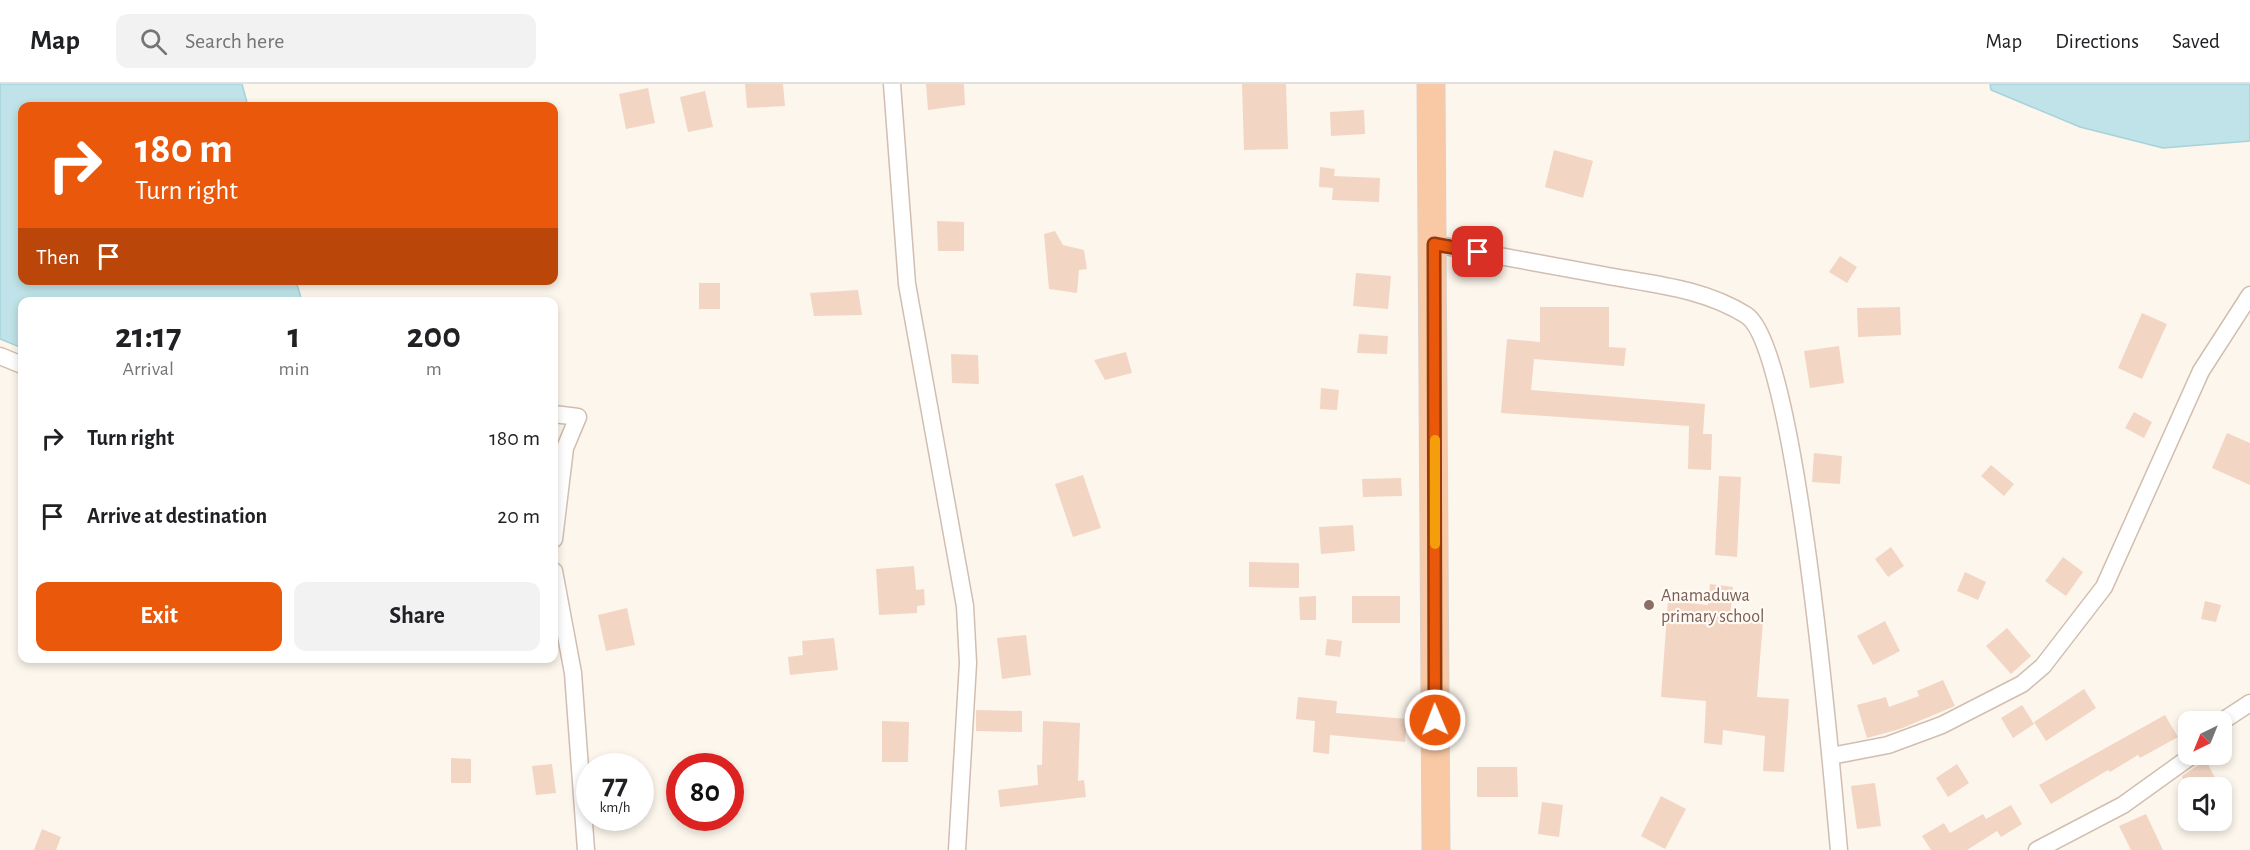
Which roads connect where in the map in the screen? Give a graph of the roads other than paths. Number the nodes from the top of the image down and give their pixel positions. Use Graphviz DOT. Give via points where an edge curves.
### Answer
graph roads {
  1 [pos="892,84"];
  2 [pos="1431,84"];
  3 [pos="1434,244"];
  4 [pos="2250,295"];
  5 [pos="0,356"];
  6 [pos="18,363"];
  7 [pos="558,414"];
  8 [pos="558,506"];
  9 [pos="558,593"];
  10 [pos="2250,703"];
  11 [pos="2232,715"];
  12 [pos="1831,756"];
  13 [pos="2179,765"];
  14 [pos="586,850"];
  15 [pos="957,850"];
  16 [pos="1437,850"];
  17 [pos="1839,850"];
  18 [pos="2037,850"];
  1 -- 15 [label="street" via="907,284 965,606 968,663"];
  2 -- 3 [label="highway"];
  3 -- 12 [label="street" via="1699,292 1749,316 1762,338 1784,412 1810,565"];
  3 -- 16 [label="highway"];
  4 -- 12 [label="street" via="2201,370 2104,587 2043,666 2022,684 1942,725 1888,745"];
  5 -- 6 [label="street"];
  7 -- 8 [label="street" via="578,417 565,448"];
  9 -- 14 [label="street" via="573,674"];
  10 -- 11 [label="street"];
  12 -- 17 [label="street"];
  13 -- 18 [label="street" via="2123,805"];
}
